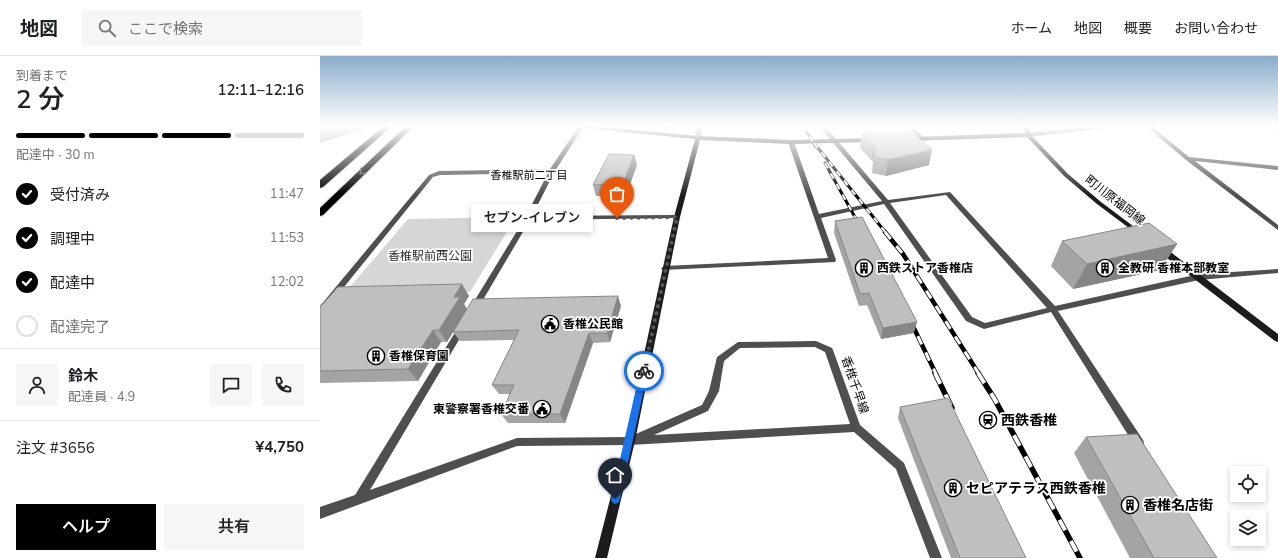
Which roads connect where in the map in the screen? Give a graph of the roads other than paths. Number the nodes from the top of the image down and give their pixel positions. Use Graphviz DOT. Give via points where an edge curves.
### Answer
graph roads {
  1 [pos="361,149"];
  2 [pos="386,149"];
  3 [pos="566,149"];
  4 [pos="695,149"];
  5 [pos="794,149"];
  6 [pos="841,149"];
  7 [pos="1042,149"];
  8 [pos="1176,149"];
  9 [pos="1188,159"];
  10 [pos="1278,168"];
  11 [pos="552,171"];
  12 [pos="320,185"];
  13 [pos="886,202"];
  14 [pos="320,213"];
  15 [pos="677,217"];
  16 [pos="817,217"];
  17 [pos="528,218"];
  18 [pos="1278,228"];
  19 [pos="1142,236"];
  20 [pos="1155,245"];
  21 [pos="665,268"];
  22 [pos="1278,271"];
  23 [pos="1199,278"];
  24 [pos="1053,309"];
  25 [pos="320,311"];
  26 [pos="1278,339"];
  27 [pos="856,428"];
  28 [pos="630,441"];
  29 [pos="1143,450"];
  30 [pos="359,498"];
  31 [pos="320,513"];
  32 [pos="601,558"];
  33 [pos="936,558"];
  1 -- 12 [label="highway"];
  2 -- 14 [label="highway, one-way"];
  3 -- 11 [label="street"];
  4 -- 15 [label="street"];
  5 -- 16 [label="street"];
  6 -- 13 [label="street"];
  7 -- 19 [label="street, 町川原福岡線" via="1066,175"];
  8 -- 9 [label="street"];
  9 -- 10 [label="street"];
  9 -- 18 [label="street"];
  11 -- 17 [label="street"];
  11 -- 25 [label="street" via="439,173 431,176"];
  13 -- 16 [label="street"];
  13 -- 24 [label="street" via="948,193"];
  13 -- 24 [label="street" via="969,319 984,326"];
  15 -- 17 [label="street"];
  15 -- 21 [label="street"];
  16 -- 21 [label="street" via="832,260"];
  17 -- 30 [label="street"];
  20 -- 23 [label="street"];
  21 -- 28 [label="street"];
  22 -- 23 [label="street"];
  23 -- 24 [label="street"];
  23 -- 26 [label="street"];
  24 -- 29 [label="street"];
  27 -- 28 [label="street, 香椎千早線"];
  27 -- 28 [label="street, 香椎千早線" via="829,350 816,344 738,345 720,359 714,391 705,408"];
  27 -- 33 [label="street" via="900,466"];
  28 -- 30 [label="street" via="517,442"];
  28 -- 32 [label="street"];
  30 -- 31 [label="street"];
}
